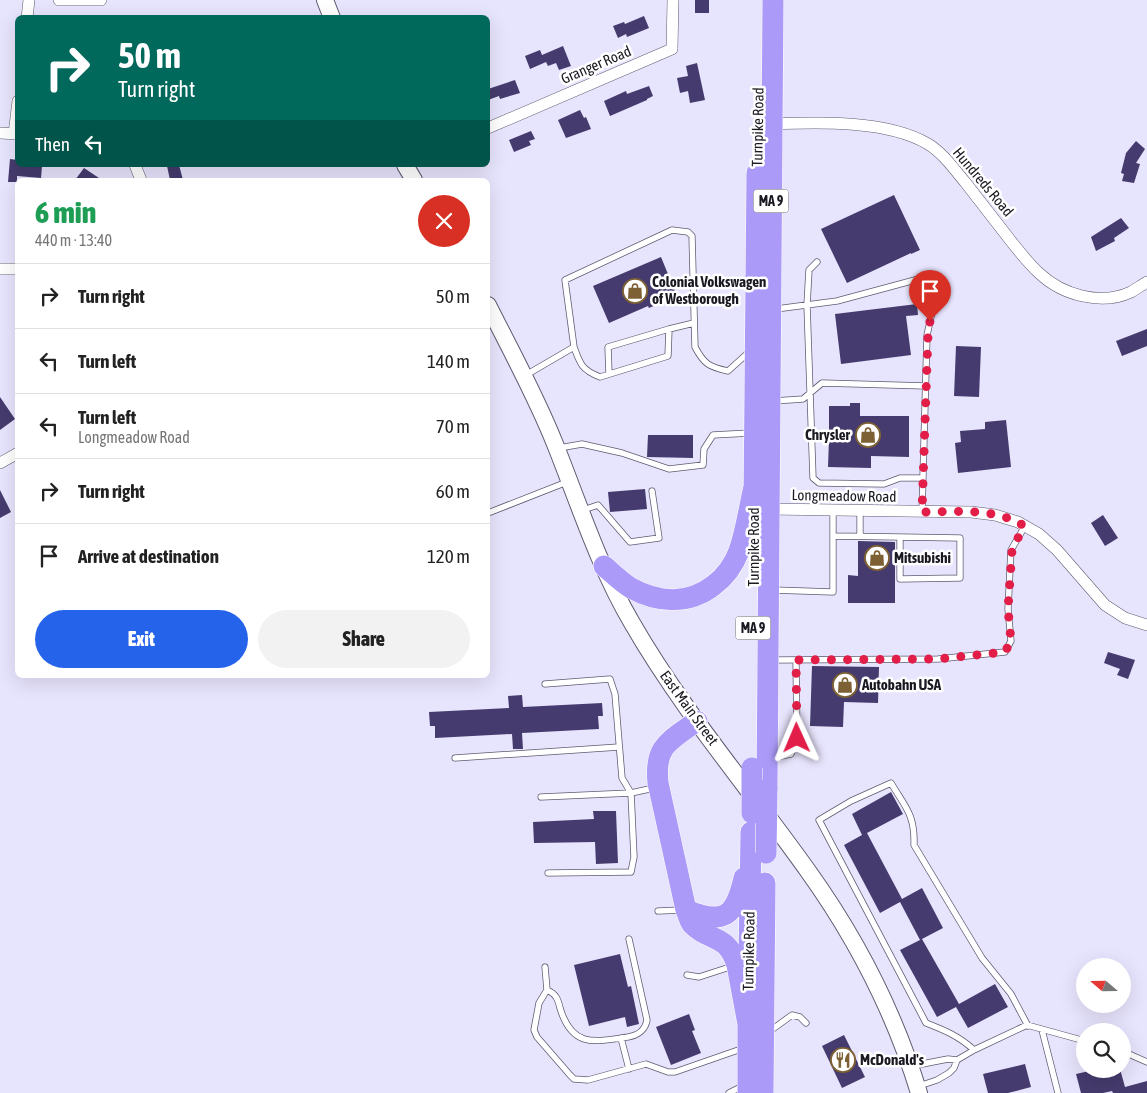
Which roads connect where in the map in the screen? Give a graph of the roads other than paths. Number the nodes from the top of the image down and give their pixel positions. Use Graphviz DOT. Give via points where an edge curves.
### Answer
graph roads {
  1 [pos="29,0"];
  2 [pos="58,0"];
  3 [pos="101,0"];
  4 [pos="325,0"];
  5 [pos="673,0"];
  6 [pos="761,0"];
  7 [pos="773,0"];
  8 [pos="27,15"];
  9 [pos="331,15"];
  10 [pos="772,124"];
  11 [pos="490,127"];
  12 [pos="0,133"];
  13 [pos="15,134"];
  14 [pos="406,167"];
  15 [pos="413,178"];
  16 [pos="817,262"];
  17 [pos="0,269"];
  18 [pos="15,269"];
  19 [pos="1147,282"];
  20 [pos="807,305"];
  21 [pos="490,309"];
  22 [pos="770,310"];
  23 [pos="694,323"];
  24 [pos="669,329"];
  25 [pos="574,347"];
  26 [pos="755,347"];
  27 [pos="609,374"];
  28 [pos="524,376"];
  29 [pos="926,386"];
  30 [pos="810,394"];
  31 [pos="770,402"];
  32 [pos="754,433"];
  33 [pos="557,448"];
  34 [pos="15,455"];
  35 [pos="0,463"];
  36 [pos="923,478"];
  37 [pos="569,481"];
  38 [pos="754,487"];
  39 [pos="652,491"];
  40 [pos="769,509"];
  41 [pos="581,510"];
  42 [pos="833,511"];
  43 [pos="860,511"];
  44 [pos="922,512"];
  45 [pos="490,513"];
  46 [pos="1024,526"];
  47 [pos="834,536"];
  48 [pos="860,536"];
  49 [pos="900,537"];
  50 [pos="604,566"];
  51 [pos="768,590"];
  52 [pos="1147,625"];
  53 [pos="768,660"];
  54 [pos="796,660"];
  55 [pos="545,684"];
  56 [pos="697,721"];
  57 [pos="619,747"];
  58 [pos="455,758"];
  59 [pos="760,764"];
  60 [pos="659,788"];
  61 [pos="631,792"];
  62 [pos="541,796"];
  63 [pos="756,844"];
  64 [pos="548,874"];
  65 [pos="686,910"];
  66 [pos="658,911"];
  67 [pos="629,939"];
  68 [pos="737,964"];
  69 [pos="545,967"];
  70 [pos="687,975"];
  71 [pos="547,990"];
  72 [pos="806,1023"];
  73 [pos="1028,1026"];
  74 [pos="1042,1030"];
  75 [pos="756,1037"];
  76 [pos="621,1038"];
  77 [pos="1076,1039"];
  78 [pos="974,1050"];
  79 [pos="1131,1055"];
  80 [pos="957,1060"];
  81 [pos="1147,1062"];
  82 [pos="910,1066"];
  83 [pos="629,1069"];
  84 [pos="753,1090"];
  85 [pos="918,1090"];
  86 [pos="729,1093"];
  87 [pos="779,1093"];
  88 [pos="1058,1093"];
  1 -- 8 [label="street"];
  2 -- 3 [label="street"];
  4 -- 9 [label="main road"];
  5 -- 11 [label="street, Granger Road" via="672,49"];
  6 -- 26 [label="highway, Turnpike Road / MA 9"];
  7 -- 10 [label="highway, Turnpike Road / MA 9"];
  10 -- 19 [label="street, Hundreds Road" via="885,128 908,134 930,145 948,161 1023,256 1059,288 1082,297 1106,298 1130,293"];
  10 -- 22 [label="highway, Turnpike Road / MA 9"];
  12 -- 13 [label="street"];
  14 -- 15 [label="main road"];
  16 -- 20 [label="lane" via="809,270"];
  17 -- 18 [label="street"];
  20 -- 22 [label="lane"];
  20 -- 29 [label="lane" via="915,280 933,308 928,335"];
  20 -- 30 [label="lane"];
  21 -- 28 [label="main road, East Main Street"];
  22 -- 31 [label="highway, Turnpike Road / MA 9"];
  23 -- 24 [label="lane"];
  23 -- 25 [label="lane" via="692,236 688,232 672,230 565,280"];
  23 -- 26 [label="lane" via="695,348 709,366 728,371"];
  24 -- 27 [label="lane" via="668,356"];
  24 -- 27 [label="lane" via="608,347"];
  25 -- 27 [label="lane" via="579,363 586,371 600,377"];
  25 -- 28 [label="lane"];
  26 -- 32 [label="highway, Turnpike Road / MA 9"];
  28 -- 33 [label="main road, East Main Street"];
  29 -- 30 [label="lane" via="822,383"];
  29 -- 36 [label="lane"];
  30 -- 31 [label="lane" via="803,400"];
  30 -- 36 [label="lane" via="812,478 819,483 884,484 900,478"];
  31 -- 40 [label="highway, Turnpike Road / MA 9"];
  32 -- 33 [label="lane" via="713,435 704,449 703,465 669,469 582,444"];
  32 -- 38 [label="highway, Turnpike Road / MA 9"];
  33 -- 37 [label="main road, East Main Street"];
  34 -- 35 [label="street"];
  36 -- 44 [label="lane"];
  37 -- 41 [label="main road, East Main Street"];
  37 -- 45 [label="lane"];
  38 -- 50 [label="highway" via="739,552 731,568 699,595 678,600 647,594 629,587"];
  38 -- 59 [label="highway, Turnpike Road / MA 9"];
  39 -- 41 [label="lane" via="659,538 630,542 598,505"];
  40 -- 42 [label="street, Longmeadow Road"];
  40 -- 51 [label="highway, Turnpike Road / MA 9"];
  41 -- 50 [label="main road, East Main Street"];
  42 -- 43 [label="street, Longmeadow Road"];
  42 -- 47 [label="lane"];
  43 -- 44 [label="street, Longmeadow Road"];
  43 -- 48 [label="lane"];
  44 -- 46 [label="street, Longmeadow Road" via="995,515"];
  46 -- 52 [label="street, Longmeadow Road" via="1057,550 1105,605 1125,618"];
  46 -- 54 [label="lane" via="1012,550 1008,609 1011,641 1005,652 938,659"];
  47 -- 48 [label="lane"];
  47 -- 51 [label="lane" via="833,592"];
  48 -- 49 [label="lane"];
  49 -- 49 [label="lane" via="900,578 960,578 960,538"];
  50 -- 56 [label="main road, East Main Street" via="651,656"];
  51 -- 53 [label="highway, Turnpike Road / MA 9"];
  53 -- 54 [label="lane"];
  53 -- 59 [label="highway, Turnpike Road / MA 9"];
  54 -- 59 [label="lane" via="797,738 791,754"];
  55 -- 57 [label="lane" via="610,680 615,694"];
  56 -- 60 [label="highway" via="673,738 659,755 656,766"];
  56 -- 82 [label="main road, East Main Street" via="825,897 870,974"];
  57 -- 58 [label="lane"];
  57 -- 61 [label="lane" via="622,778"];
  59 -- 63 [label="highway, Turnpike Road / MA 9, bridge"];
  59 -- 63 [label="highway, Turnpike Road / MA 9, bridge" via="767,789"];
  60 -- 61 [label="lane"];
  60 -- 65 [label="highway"];
  61 -- 62 [label="lane"];
  61 -- 64 [label="lane" via="634,857 631,872"];
  63 -- 65 [label="highway" via="739,900 733,908 714,918"];
  63 -- 75 [label="highway, Turnpike Road / MA 9"];
  65 -- 66 [label="lane"];
  65 -- 68 [label="highway" via="691,923 728,946"];
  67 -- 76 [label="lane" via="647,1020 641,1032"];
  68 -- 70 [label="lane" via="699,977"];
  68 -- 75 [label="highway"];
  69 -- 71 [label="lane"];
  71 -- 76 [label="lane" via="557,997 563,1016 578,1036 594,1041"];
  71 -- 83 [label="lane" via="539,1003 534,1030 574,1079 588,1080"];
  72 -- 75 [label="lane" via="800,1016 792,1014"];
  73 -- 74 [label="lane"];
  73 -- 78 [label="lane"];
  73 -- 78 [label="lane" via="1011,994 982,958 914,845 912,816 891,783 818,820 926,1023 951,1032"];
  74 -- 77 [label="lane"];
  74 -- 88 [label="lane"];
  75 -- 83 [label="lane" via="675,1072 646,1064"];
  75 -- 84 [label="highway, Turnpike Road / MA 9"];
  75 -- 87 [label="highway" via="770,1052"];
  76 -- 83 [label="lane"];
  78 -- 80 [label="lane"];
  79 -- 81 [label="lane"];
  80 -- 82 [label="lane"];
  80 -- 85 [label="lane" via="948,1073"];
  82 -- 85 [label="main road, East Main Street"];
  84 -- 86 [label="lane"];
}
